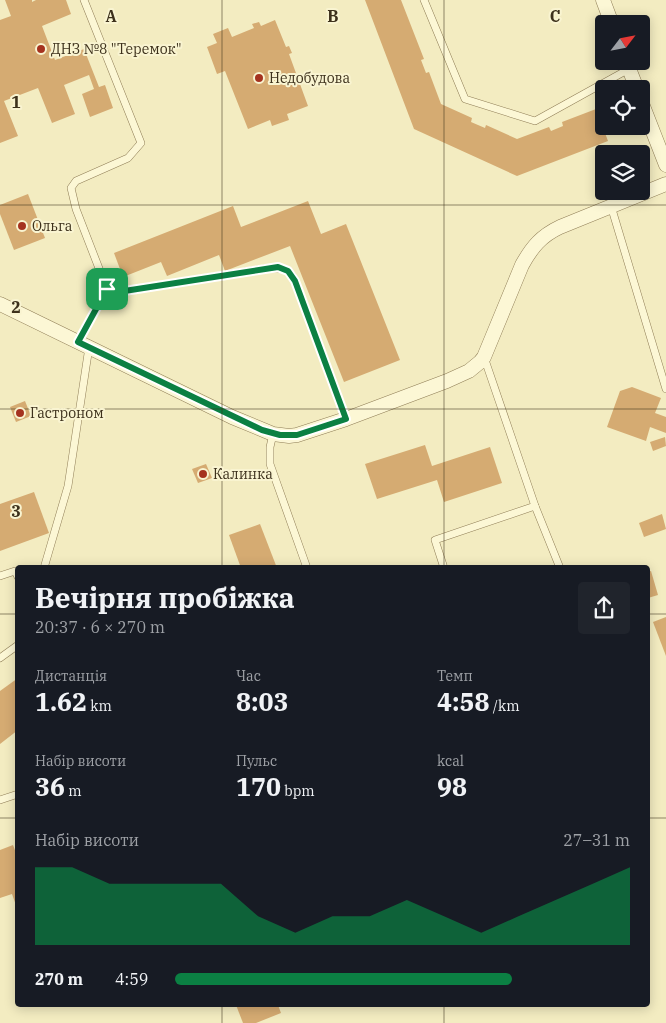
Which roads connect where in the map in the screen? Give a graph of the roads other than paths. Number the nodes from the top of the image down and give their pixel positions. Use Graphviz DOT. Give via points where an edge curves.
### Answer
graph roads {
  1 [pos="84,0"];
  2 [pos="424,0"];
  3 [pos="603,0"];
  4 [pos="609,15"];
  5 [pos="620,70"];
  6 [pos="650,124"];
  7 [pos="666,165"];
  8 [pos="666,184"];
  9 [pos="611,206"];
  10 [pos="107,289"];
  11 [pos="0,304"];
  12 [pos="83,345"];
  13 [pos="484,357"];
  14 [pos="666,389"];
  15 [pos="346,419"];
  16 [pos="273,434"];
  17 [pos="535,506"];
  18 [pos="45,565"];
  19 [pos="306,565"];
  20 [pos="443,565"];
  21 [pos="559,565"];
  22 [pos="15,571"];
  23 [pos="0,576"];
  24 [pos="15,647"];
  25 [pos="0,658"];
  26 [pos="15,795"];
  27 [pos="0,800"];
  1 -- 10 [label="lane" via="140,142 128,158 76,181 71,188"];
  2 -- 5 [label="lane" via="465,99 535,121"];
  3 -- 4 [label="street"];
  6 -- 7 [label="street"];
  8 -- 9 [label="street"];
  9 -- 13 [label="street" via="560,227 536,242 522,265"];
  9 -- 14 [label="lane"];
  10 -- 12 [label="lane"];
  10 -- 15 [label="lane" via="118,292 284,268 292,275 299,291"];
  11 -- 12 [label="street"];
  12 -- 16 [label="street"];
  12 -- 18 [label="lane" via="68,486"];
  13 -- 15 [label="street" via="469,371 447,381"];
  13 -- 17 [label="lane"];
  15 -- 16 [label="street" via="297,435"];
  16 -- 19 [label="lane" via="270,464"];
  17 -- 20 [label="lane" via="435,540"];
  17 -- 21 [label="lane"];
  22 -- 23 [label="lane"];
  24 -- 25 [label="lane"];
  26 -- 27 [label="lane"];
}
